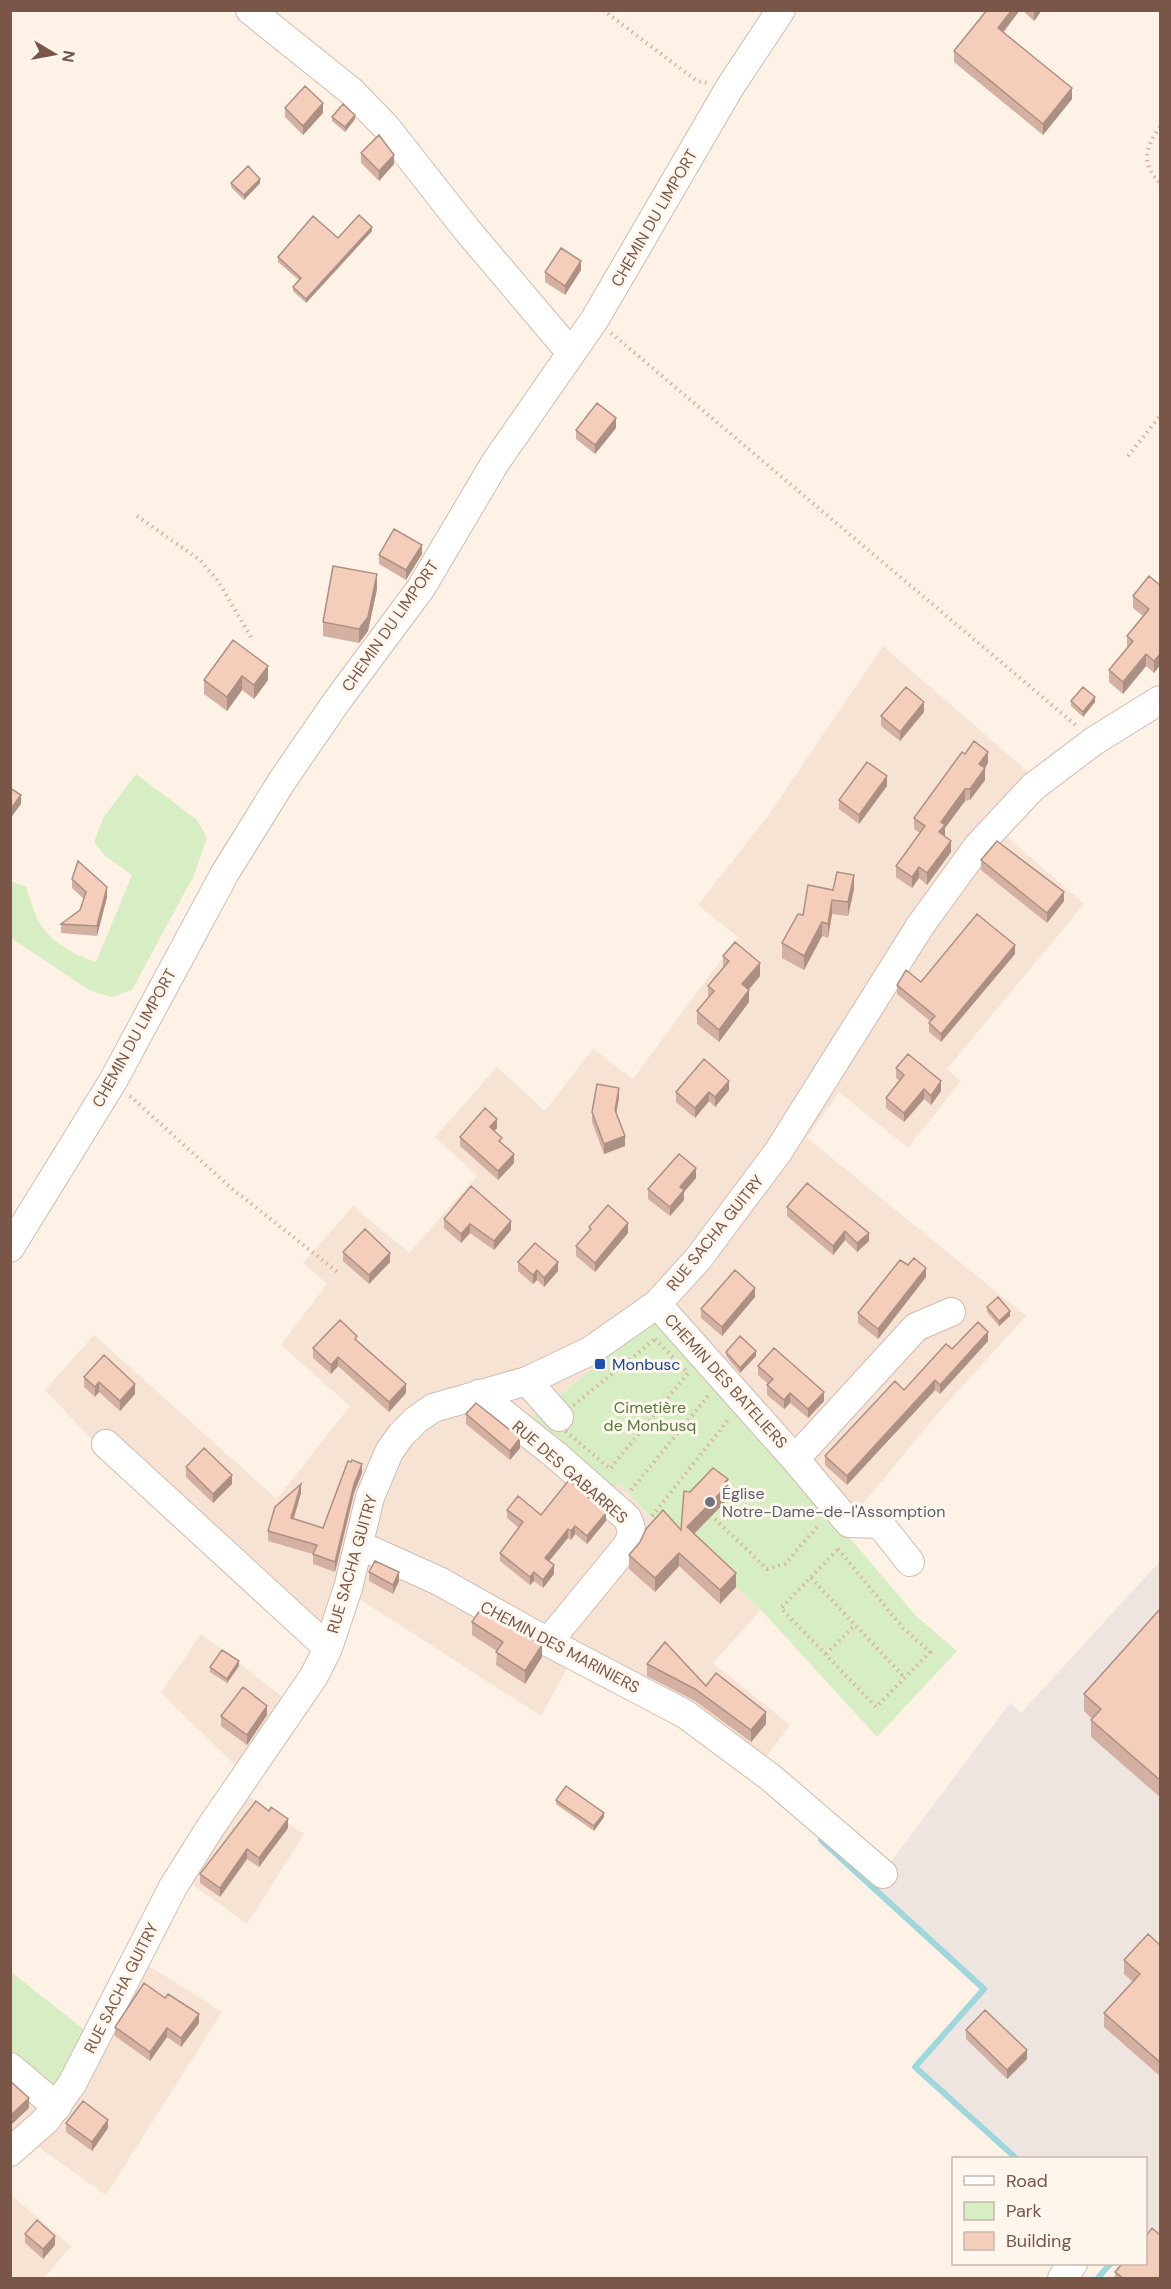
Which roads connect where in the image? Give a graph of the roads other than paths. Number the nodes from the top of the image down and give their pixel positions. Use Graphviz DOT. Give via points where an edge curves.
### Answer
graph roads {
  1 [pos="250,10"];
  2 [pos="781,10"];
  3 [pos="571,353"];
  4 [pos="1161,700"];
  5 [pos="10,1248"];
  6 [pos="657,1304"];
  7 [pos="951,1312"];
  8 [pos="527,1381"];
  9 [pos="479,1394"];
  10 [pos="559,1417"];
  11 [pos="106,1444"];
  12 [pos="795,1459"];
  13 [pos="359,1545"];
  14 [pos="910,1562"];
  15 [pos="548,1642"];
  16 [pos="328,1648"];
  17 [pos="883,1874"];
  18 [pos="10,2067"];
  19 [pos="57,2107"];
  20 [pos="10,2152"];
  21 [pos="1071,2265"];
  22 [pos="1062,2278"];
  1 -- 3 [label="street" via="351,91 386,127"];
  2 -- 3 [label="street, CHEMIN DU LIMPORT" via="730,87 595,319"];
  3 -- 5 [label="street, CHEMIN DU LIMPORT" via="495,463 421,588 282,781 225,873 113,1081"];
  4 -- 6 [label="street, RUE SACHA GUITRY" via="1094,741 1033,787 978,846 920,926 778,1152 698,1259"];
  6 -- 8 [label="street, RUE SACHA GUITRY" via="590,1351"];
  6 -- 12 [label="street, CHEMIN DES BATELIERS"];
  7 -- 12 [label="street, CHEMIN DES BATELIERS" via="916,1327"];
  8 -- 9 [label="street, RUE SACHA GUITRY"];
  8 -- 10 [label="street"];
  9 -- 13 [label="street, RUE SACHA GUITRY" via="433,1408 400,1435 370,1497"];
  9 -- 15 [label="street, RUE DES GABARRES" via="627,1518 641,1522 626,1547"];
  11 -- 16 [label="street" via="187,1503"];
  12 -- 14 [label="street, CHEMIN DES BATELIERS" via="849,1523 880,1524"];
  13 -- 15 [label="street, CHEMIN DES MARINIERS" via="439,1581"];
  13 -- 16 [label="street, RUE SACHA GUITRY"];
  15 -- 17 [label="street, CHEMIN DES MARINIERS" via="686,1714 752,1763"];
  16 -- 19 [label="street, RUE SACHA GUITRY" via="309,1685 173,1887"];
  18 -- 19 [label="street"];
  19 -- 20 [label="street, RUE SACHA GUITRY"];
  21 -- 22 [label="street"];
}
